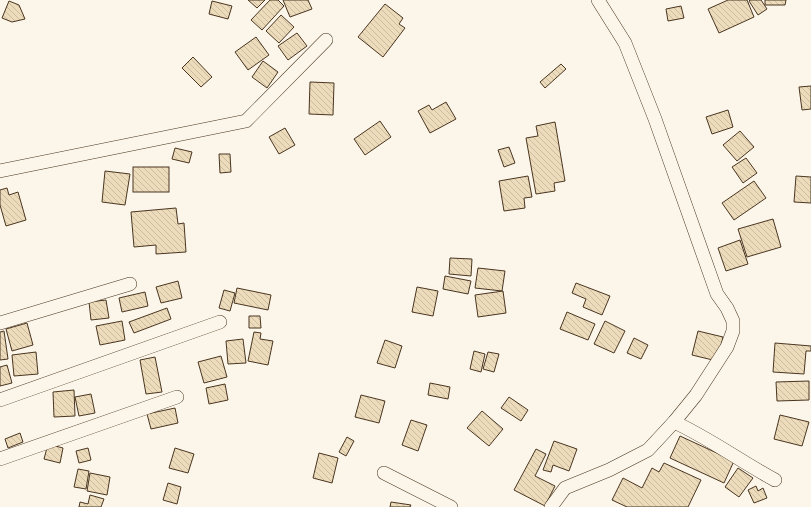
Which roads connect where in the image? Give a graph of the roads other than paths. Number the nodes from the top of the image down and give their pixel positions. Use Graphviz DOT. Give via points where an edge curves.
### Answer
graph roads {
  1 [pos="598,0"];
  2 [pos="326,40"];
  3 [pos="0,171"];
  4 [pos="130,284"];
  5 [pos="220,322"];
  6 [pos="0,323"];
  7 [pos="177,397"];
  8 [pos="0,400"];
  9 [pos="674,422"];
  10 [pos="0,459"];
  11 [pos="384,472"];
  12 [pos="775,480"];
  13 [pos="451,507"];
  14 [pos="551,507"];
  1 -- 9 [label="street" via="624,43 655,119 717,294 733,321 733,331 727,347 696,395"];
  2 -- 3 [label="street" via="246,121"];
  4 -- 6 [label="street"];
  5 -- 8 [label="street"];
  7 -- 10 [label="street"];
  9 -- 12 [label="street"];
  9 -- 14 [label="street" via="648,450 565,488"];
  11 -- 13 [label="street"];
}
